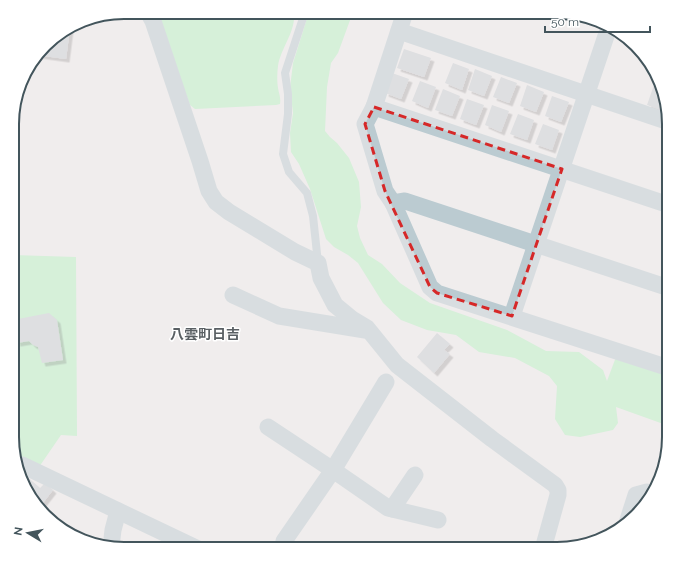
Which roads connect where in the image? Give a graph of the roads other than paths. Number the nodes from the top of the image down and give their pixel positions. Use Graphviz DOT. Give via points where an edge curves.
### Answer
graph roads {
  1 [pos="151,19"];
  2 [pos="303,19"];
  3 [pos="402,19"];
  4 [pos="398,31"];
  5 [pos="607,32"];
  6 [pos="586,94"];
  7 [pos="374,107"];
  8 [pos="662,120"];
  9 [pos="562,169"];
  10 [pos="393,203"];
  11 [pos="662,203"];
  12 [pos="536,244"];
  13 [pos="318,263"];
  14 [pos="662,286"];
  15 [pos="233,295"];
  16 [pos="512,316"];
  17 [pos="369,331"];
  18 [pos="662,366"];
  19 [pos="386,382"];
  20 [pos="268,427"];
  21 [pos="23,466"];
  22 [pos="333,470"];
  23 [pos="415,475"];
  24 [pos="647,492"];
  25 [pos="392,509"];
  26 [pos="118,511"];
  27 [pos="631,511"];
  28 [pos="438,520"];
  29 [pos="112,541"];
  30 [pos="183,542"];
  31 [pos="284,542"];
  32 [pos="545,542"];
  1 -- 13 [label="street" via="209,192 228,212"];
  2 -- 13 [label="lane" via="285,73 288,114 283,154 289,172 307,192 313,216"];
  3 -- 4 [label="street"];
  4 -- 6 [label="street"];
  4 -- 7 [label="street"];
  5 -- 6 [label="street"];
  6 -- 8 [label="street"];
  6 -- 9 [label="street"];
  7 -- 9 [label="street"];
  7 -- 10 [label="street" via="365,124 385,192"];
  9 -- 11 [label="street"];
  9 -- 12 [label="street"];
  10 -- 12 [label="street" via="405,201"];
  10 -- 16 [label="street" via="430,287 437,292"];
  12 -- 14 [label="street"];
  12 -- 16 [label="street"];
  13 -- 17 [label="street" via="321,278 335,305"];
  15 -- 17 [label="street" via="279,316"];
  16 -- 18 [label="street"];
  17 -- 32 [label="street" via="397,365 557,488 558,495"];
  19 -- 22 [label="street"];
  20 -- 22 [label="street"];
  21 -- 26 [label="street"];
  22 -- 25 [label="street"];
  22 -- 31 [label="street"];
  23 -- 25 [label="street"];
  24 -- 27 [label="street" via="636,495"];
  25 -- 28 [label="street"];
  26 -- 29 [label="street"];
  26 -- 30 [label="street"];
}
